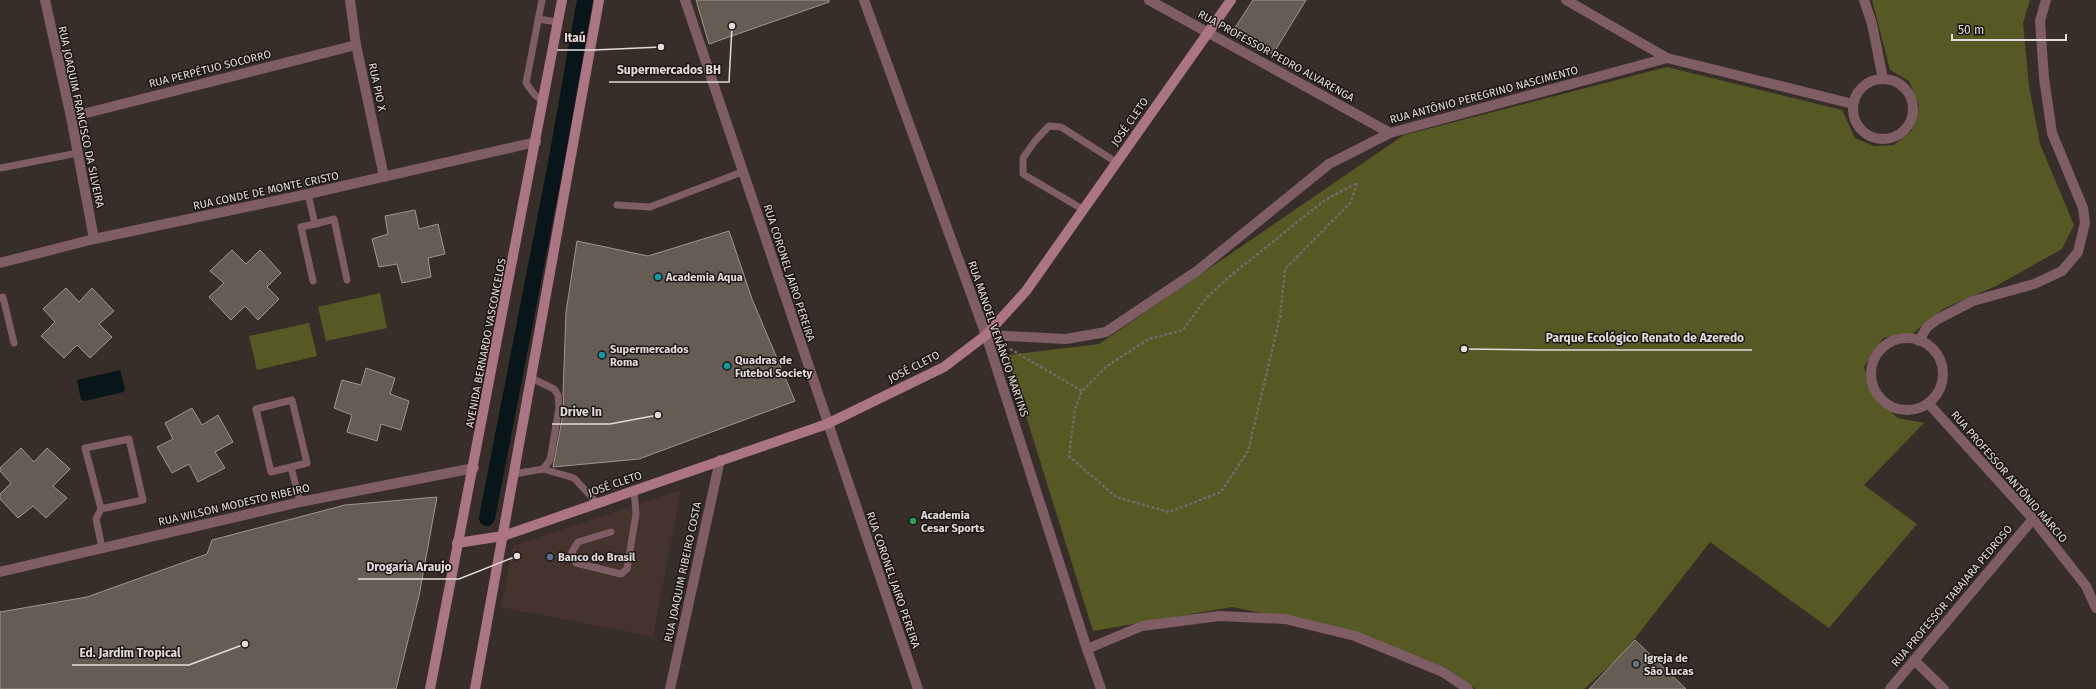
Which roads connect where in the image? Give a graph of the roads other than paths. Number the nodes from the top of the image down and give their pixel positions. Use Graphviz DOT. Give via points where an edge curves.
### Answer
graph roads {
  1 [pos="45,0"];
  2 [pos="350,0"];
  3 [pos="542,0"];
  4 [pos="562,0"];
  5 [pos="599,0"];
  6 [pos="685,0"];
  7 [pos="864,0"];
  8 [pos="1149,0"];
  9 [pos="1231,0"];
  10 [pos="1566,0"];
  11 [pos="1864,0"];
  12 [pos="2046,0"];
  13 [pos="538,19"];
  14 [pos="558,22"];
  15 [pos="1208,32"];
  16 [pos="356,46"];
  17 [pos="1667,58"];
  18 [pos="1883,79"];
  19 [pos="543,102"];
  20 [pos="1853,104"];
  21 [pos="71,116"];
  22 [pos="1390,133"];
  23 [pos="536,142"];
  24 [pos="78,153"];
  25 [pos="1116,162"];
  26 [pos="0,168"];
  27 [pos="742,172"];
  28 [pos="384,177"];
  29 [pos="308,194"];
  30 [pos="617,204"];
  31 [pos="1084,210"];
  32 [pos="315,224"];
  33 [pos="94,239"];
  34 [pos="0,263"];
  35 [pos="347,280"];
  36 [pos="313,281"];
  37 [pos="0,298"];
  38 [pos="986,335"];
  39 [pos="1919,341"];
  40 [pos="14,343"];
  41 [pos="531,378"];
  42 [pos="1928,403"];
  43 [pos="827,424"];
  44 [pos="720,460"];
  45 [pos="291,467"];
  46 [pos="474,468"];
  47 [pos="543,469"];
  48 [pos="514,474"];
  49 [pos="634,490"];
  50 [pos="300,502"];
  51 [pos="597,503"];
  52 [pos="101,510"];
  53 [pos="2033,519"];
  54 [pos="611,532"];
  55 [pos="503,536"];
  56 [pos="457,543"];
  57 [pos="102,548"];
  58 [pos="0,572"];
  59 [pos="2096,608"];
  60 [pos="1087,649"];
  61 [pos="1914,660"];
  62 [pos="430,689"];
  63 [pos="474,689"];
  64 [pos="670,689"];
  65 [pos="918,689"];
  66 [pos="1101,689"];
  67 [pos="1468,689"];
  68 [pos="1890,689"];
  69 [pos="1944,689"];
  1 -- 21 [label="street, RUA JOAQUIM FRANCISCO DA SILVEIRA"];
  2 -- 16 [label="street, RUA PIO X"];
  3 -- 13 [label="lane"];
  4 -- 14 [label="main road, AVENIDA BERNARDO VASCONCELOS"];
  5 -- 41 [label="main road"];
  6 -- 27 [label="street, RUA CORONEL JAIRO PEREIRA"];
  7 -- 38 [label="street, RUA MANOEL VENÂNCIO MARTINS"];
  8 -- 15 [label="street, RUA PROFESSOR PEDRO ALVARENGA"];
  9 -- 15 [label="main road, JOSÉ CLETO"];
  10 -- 17 [label="street"];
  11 -- 18 [label="street" via="1872,24"];
  12 -- 39 [label="street" via="2040,21 2044,78 2052,133 2083,208 2085,223 2078,252 2062,271 2034,284 1973,301 1938,319 1927,327"];
  13 -- 14 [label="lane"];
  13 -- 19 [label="lane" via="526,82"];
  14 -- 19 [label="main road, AVENIDA BERNARDO VASCONCELOS"];
  15 -- 22 [label="street, RUA PROFESSOR PEDRO ALVARENGA"];
  15 -- 25 [label="main road, JOSÉ CLETO"];
  16 -- 21 [label="street, RUA PERPÉTUO SOCORRO"];
  16 -- 28 [label="street, RUA PIO X"];
  17 -- 20 [label="street, RUA ANTÔNIO PEREGRINO NASCIMENTO"];
  17 -- 22 [label="street, RUA ANTÔNIO PEREGRINO NASCIMENTO"];
  18 -- 20 [label="street" via="1864,86"];
  18 -- 20 [label="street" via="1900,84 1912,100 1912,119 1899,135 1885,139 1865,134 1856,125"];
  19 -- 23 [label="main road, AVENIDA BERNARDO VASCONCELOS"];
  21 -- 24 [label="street, RUA JOAQUIM FRANCISCO DA SILVEIRA"];
  22 -- 38 [label="street, RUA ANTÔNIO PEREGRINO NASCIMENTO" via="1329,164 1197,271 1106,332 1066,339"];
  23 -- 28 [label="street, RUA CONDE DE MONTE CRISTO"];
  23 -- 46 [label="main road, AVENIDA BERNARDO VASCONCELOS"];
  24 -- 26 [label="lane"];
  24 -- 33 [label="street, RUA JOAQUIM FRANCISCO DA SILVEIRA"];
  25 -- 31 [label="main road, JOSÉ CLETO"];
  25 -- 31 [label="lane" via="1061,127 1049,126 1023,158 1023,174"];
  27 -- 30 [label="lane" via="650,207"];
  27 -- 43 [label="street, RUA CORONEL JAIRO PEREIRA"];
  28 -- 29 [label="street, RUA CONDE DE MONTE CRISTO"];
  29 -- 32 [label="lane"];
  29 -- 33 [label="street, RUA CONDE DE MONTE CRISTO"];
  31 -- 38 [label="main road, JOSÉ CLETO" via="1026,291"];
  32 -- 35 [label="lane" via="334,219"];
  32 -- 36 [label="lane" via="301,227"];
  33 -- 34 [label="street, RUA CONDE DE MONTE CRISTO"];
  37 -- 40 [label="lane" via="4,297"];
  38 -- 43 [label="main road, JOSÉ CLETO" via="944,367"];
  38 -- 60 [label="street, RUA MANOEL VENÂNCIO MARTINS"];
  39 -- 42 [label="street" via="1929,346 1936,354 1943,375 1936,396"];
  39 -- 42 [label="street" via="1901,340 1884,347 1876,356 1871,380 1882,401 1893,408 1917,409"];
  41 -- 47 [label="lane" via="554,389 558,395 559,408 550,460"];
  41 -- 48 [label="main road"];
  42 -- 53 [label="street, RUA PROFESSOR ANTÔNIO MÁRCIO"];
  43 -- 44 [label="main road, JOSÉ CLETO"];
  43 -- 65 [label="street, RUA CORONEL JAIRO PEREIRA"];
  44 -- 49 [label="main road, JOSÉ CLETO"];
  44 -- 64 [label="street, RUA JOAQUIM RIBEIRO COSTA"];
  45 -- 45 [label="lane" via="271,472 256,409 292,400 307,463"];
  45 -- 50 [label="lane"];
  46 -- 50 [label="street, RUA WILSON MODESTO RIBEIRO"];
  46 -- 56 [label="main road, AVENIDA BERNARDO VASCONCELOS"];
  47 -- 48 [label="lane"];
  47 -- 51 [label="lane" via="574,478"];
  48 -- 55 [label="main road"];
  49 -- 51 [label="main road, JOSÉ CLETO"];
  49 -- 54 [label="lane" via="636,514 627,569 621,574 576,563 572,552 578,542"];
  50 -- 57 [label="street, RUA WILSON MODESTO RIBEIRO"];
  51 -- 55 [label="main road, JOSÉ CLETO"];
  52 -- 52 [label="lane" via="85,448 129,439 143,500"];
  52 -- 57 [label="lane" via="96,518"];
  53 -- 59 [label="street, RUA PROFESSOR ANTÔNIO MÁRCIO" via="2086,586"];
  53 -- 61 [label="street, RUA PROFESSOR TABAJARA PEDROSO"];
  55 -- 56 [label="main road, JOSÉ CLETO"];
  55 -- 63 [label="main road"];
  56 -- 62 [label="main road, AVENIDA BERNARDO VASCONCELOS"];
  57 -- 58 [label="street, RUA WILSON MODESTO RIBEIRO"];
  60 -- 66 [label="street, RUA MANOEL VENÂNCIO MARTINS"];
  60 -- 67 [label="street" via="1142,626 1219,616 1285,619 1355,636 1443,672"];
  61 -- 68 [label="street, RUA PROFESSOR TABAJARA PEDROSO"];
  61 -- 69 [label="street"];
}
